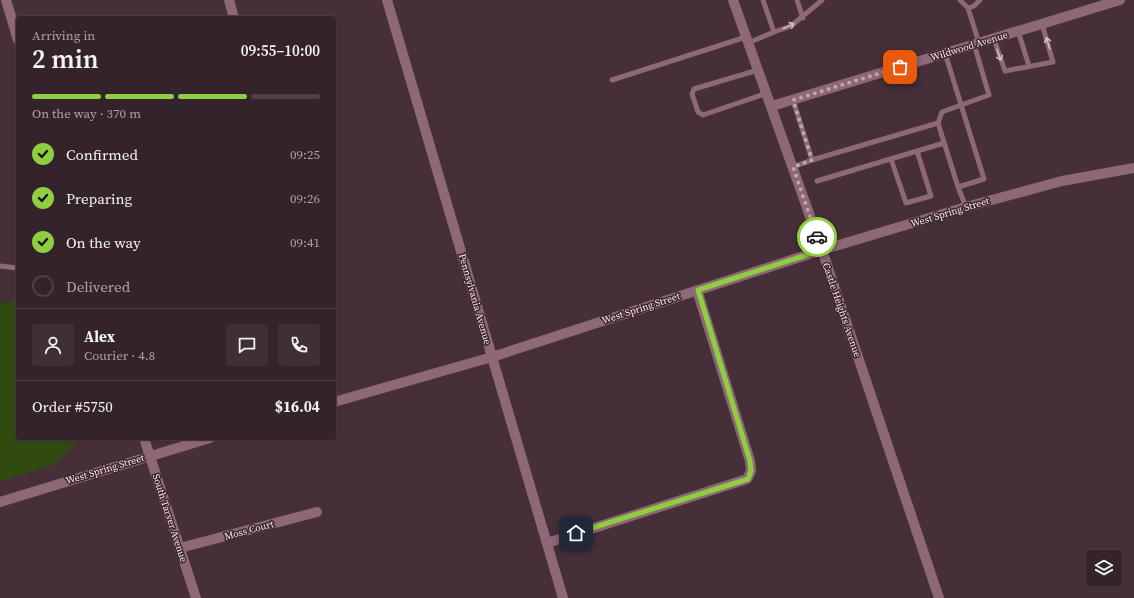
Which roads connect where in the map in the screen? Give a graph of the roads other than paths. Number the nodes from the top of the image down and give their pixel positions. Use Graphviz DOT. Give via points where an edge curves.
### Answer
graph roads {
  1 [pos="6,0"];
  2 [pos="229,0"];
  3 [pos="398,0"];
  4 [pos="733,0"];
  5 [pos="763,0"];
  6 [pos="797,0"];
  7 [pos="822,0"];
  8 [pos="960,0"];
  9 [pos="980,0"];
  10 [pos="1120,0"];
  11 [pos="388,2"];
  12 [pos="968,8"];
  13 [pos="233,16"];
  14 [pos="803,18"];
  15 [pos="1042,24"];
  16 [pos="1018,31"];
  17 [pos="774,32"];
  18 [pos="16,33"];
  19 [pos="994,39"];
  20 [pos="747,40"];
  21 [pos="976,44"];
  22 [pos="945,53"];
  23 [pos="1029,66"];
  24 [pos="758,70"];
  25 [pos="612,80"];
  26 [pos="767,93"];
  27 [pos="793,100"];
  28 [pos="960,104"];
  29 [pos="772,106"];
  30 [pos="938,123"];
  31 [pos="944,143"];
  32 [pos="917,151"];
  33 [pos="891,159"];
  34 [pos="812,160"];
  35 [pos="793,167"];
  36 [pos="1134,168"];
  37 [pos="817,181"];
  38 [pos="958,187"];
  39 [pos="966,207"];
  40 [pos="822,250"];
  41 [pos="0,266"];
  42 [pos="16,268"];
  43 [pos="698,290"];
  44 [pos="492,357"];
  45 [pos="336,400"];
  46 [pos="145,440"];
  47 [pos="203,440"];
  48 [pos="149,456"];
  49 [pos="0,502"];
  50 [pos="317,512"];
  51 [pos="547,543"];
  52 [pos="180,548"];
  53 [pos="196,598"];
  54 [pos="563,598"];
  55 [pos="939,598"];
  1 -- 18 [label="street"];
  2 -- 13 [label="street"];
  3 -- 11 [label="street"];
  4 -- 20 [label="street, Castle Heights Avenue"];
  5 -- 17 [label="lane"];
  6 -- 14 [label="lane"];
  7 -- 14 [label="lane"];
  8 -- 12 [label="lane"];
  9 -- 12 [label="lane"];
  10 -- 15 [label="street, Wildwood Avenue"];
  11 -- 44 [label="street, Pennsylvania Avenue"];
  12 -- 21 [label="lane"];
  17 -- 14 [label="lane, one-way"];
  15 -- 16 [label="street, Wildwood Avenue"];
  23 -- 15 [label="lane, one-way" via="1053,62"];
  16 -- 19 [label="street, Wildwood Avenue"];
  16 -- 23 [label="lane"];
  17 -- 20 [label="lane"];
  19 -- 21 [label="street, Wildwood Avenue"];
  19 -- 23 [label="lane, one-way" via="1005,71"];
  20 -- 24 [label="street, Castle Heights Avenue"];
  20 -- 25 [label="lane"];
  21 -- 22 [label="street, Wildwood Avenue"];
  21 -- 28 [label="lane" via="989,95"];
  22 -- 27 [label="street, Wildwood Avenue"];
  22 -- 28 [label="lane"];
  24 -- 26 [label="street, Castle Heights Avenue"];
  24 -- 26 [label="lane" via="694,89 692,94 698,112 703,115"];
  26 -- 29 [label="street, Castle Heights Avenue"];
  27 -- 29 [label="street, Wildwood Avenue"];
  27 -- 34 [label="lane"];
  28 -- 30 [label="lane" via="942,112"];
  28 -- 38 [label="lane" via="984,179"];
  29 -- 35 [label="street, Castle Heights Avenue"];
  30 -- 31 [label="lane"];
  30 -- 34 [label="lane"];
  31 -- 32 [label="lane"];
  31 -- 38 [label="lane"];
  32 -- 33 [label="lane"];
  32 -- 33 [label="lane" via="931,196 906,203"];
  33 -- 37 [label="lane"];
  34 -- 35 [label="lane"];
  35 -- 40 [label="street, Castle Heights Avenue"];
  36 -- 39 [label="street, West Spring Street" via="1062,181"];
  38 -- 39 [label="lane"];
  39 -- 40 [label="street, West Spring Street"];
  40 -- 43 [label="street, West Spring Street"];
  40 -- 55 [label="street, Castle Heights Avenue"];
  41 -- 42 [label="lane"];
  43 -- 44 [label="street, West Spring Street"];
  43 -- 51 [label="street" via="750,461 751,471 748,479"];
  44 -- 45 [label="street, West Spring Street"];
  44 -- 51 [label="street, Pennsylvania Avenue"];
  46 -- 48 [label="street, South Tarver Avenue"];
  47 -- 48 [label="street, West Spring Street"];
  48 -- 49 [label="street, West Spring Street"];
  48 -- 52 [label="street, South Tarver Avenue"];
  50 -- 52 [label="street, Moss Court"];
  51 -- 54 [label="street, Pennsylvania Avenue"];
  52 -- 53 [label="street, South Tarver Avenue"];
}
